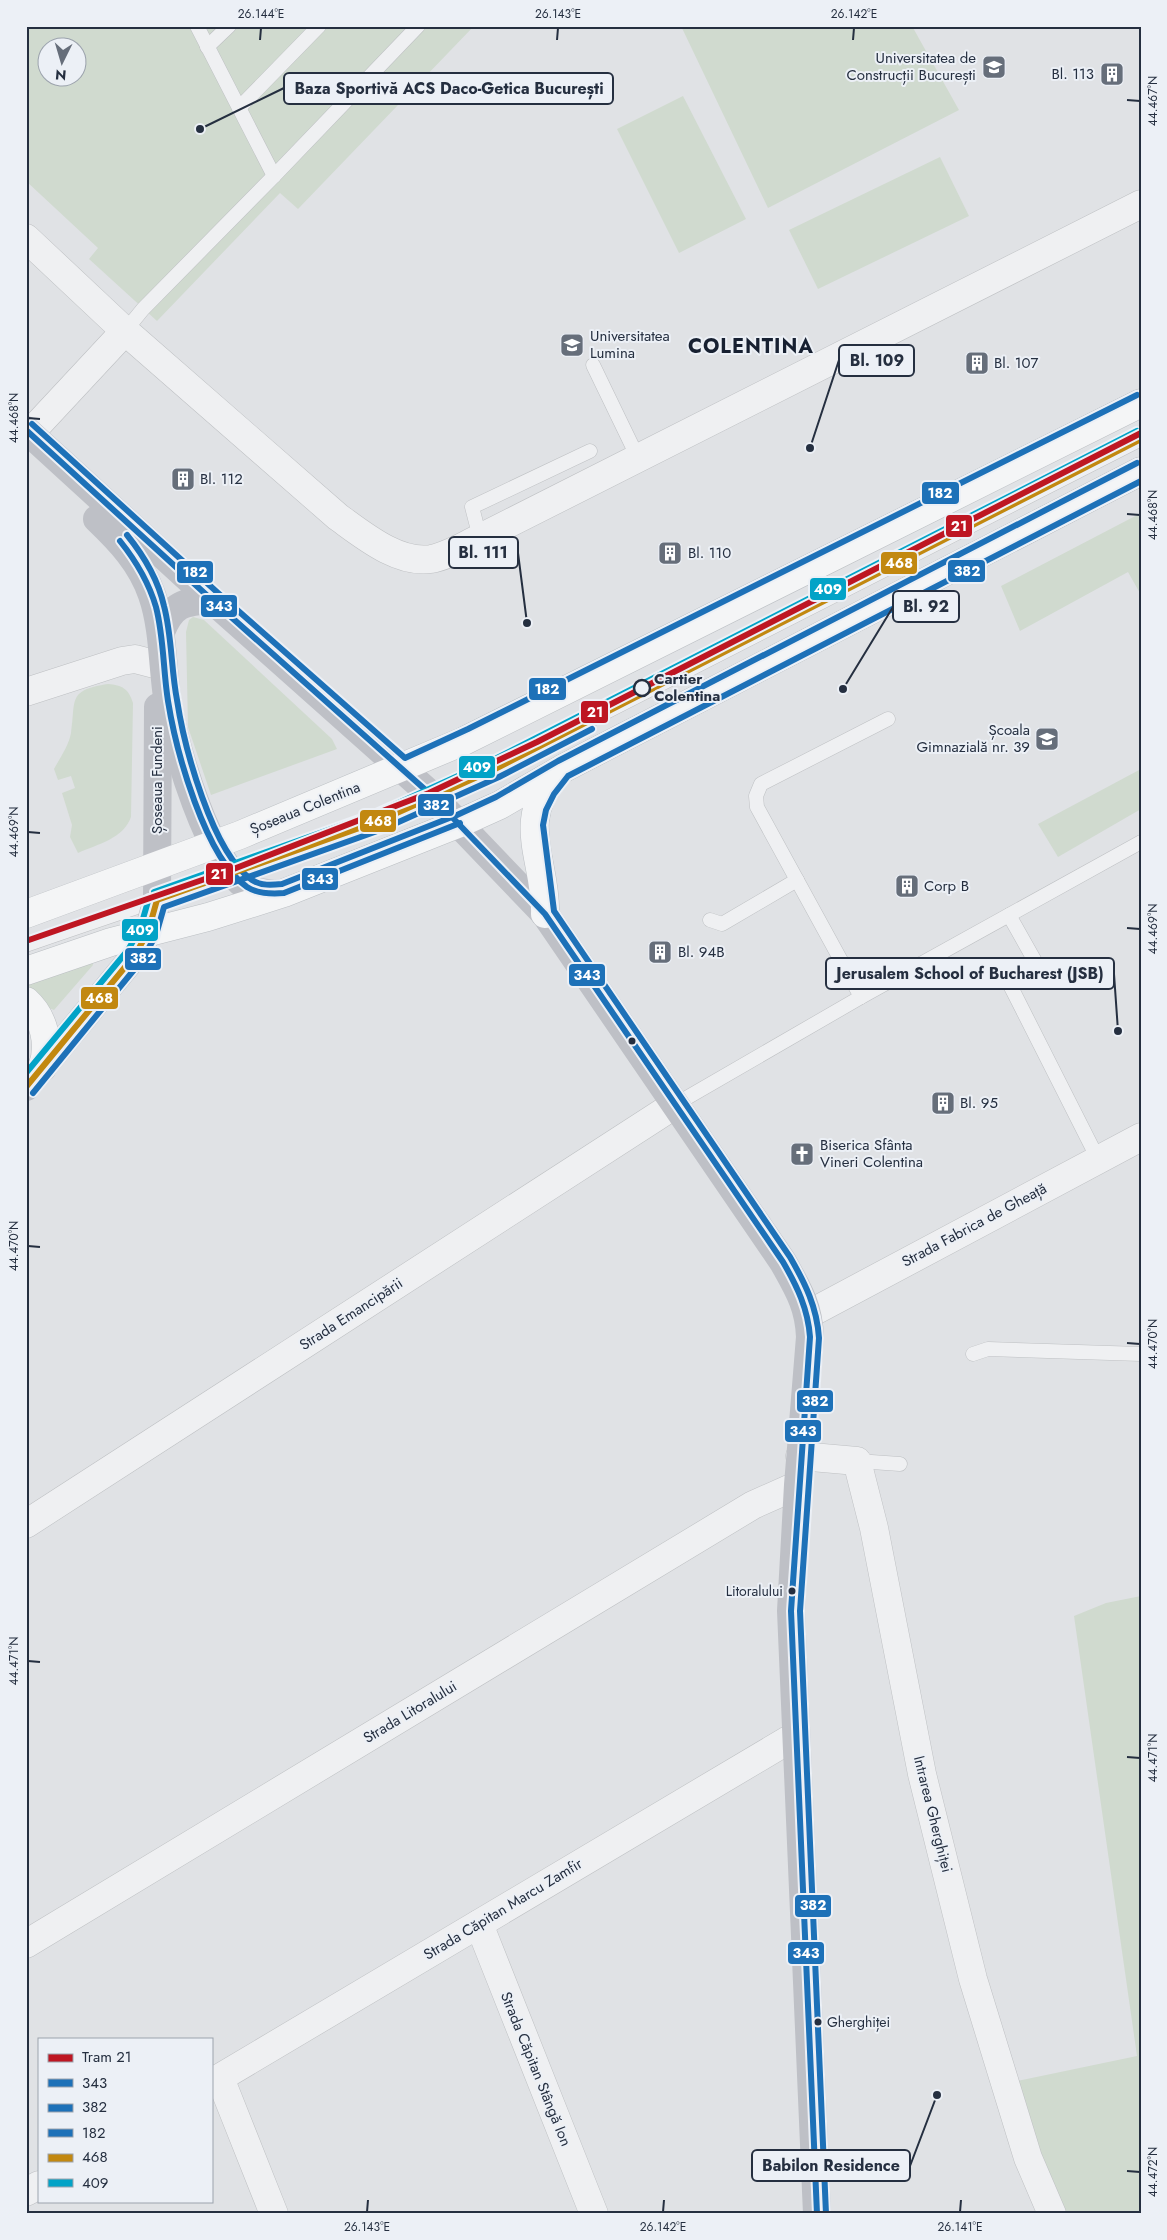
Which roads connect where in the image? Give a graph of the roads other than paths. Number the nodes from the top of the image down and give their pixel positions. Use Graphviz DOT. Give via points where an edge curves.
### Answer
graph roads {
  1 [pos="196,26"];
  2 [pos="229,26"];
  3 [pos="319,26"];
  4 [pos="418,26"];
  5 [pos="208,47"];
  6 [pos="239,108"];
  7 [pos="274,176"];
  8 [pos="1141,204"];
  9 [pos="26,238"];
  10 [pos="125,331"];
  11 [pos="593,365"];
  12 [pos="1141,403"];
  13 [pos="27,438"];
  14 [pos="1141,439"];
  15 [pos="590,451"];
  16 [pos="638,458"];
  17 [pos="1141,471"];
  18 [pos="480,538"];
  19 [pos="212,600"];
  20 [pos="160,632"];
  21 [pos="162,666"];
  22 [pos="26,692"];
  23 [pos="888,719"];
  24 [pos="402,768"];
  25 [pos="562,770"];
  26 [pos="434,797"];
  27 [pos="460,823"];
  28 [pos="1141,842"];
  29 [pos="215,844"];
  30 [pos="157,865"];
  31 [pos="234,874"];
  32 [pos="797,880"];
  33 [pos="284,893"];
  34 [pos="157,900"];
  35 [pos="26,914"];
  36 [pos="545,914"];
  37 [pos="1009,915"];
  38 [pos="710,920"];
  39 [pos="148,932"];
  40 [pos="26,945"];
  41 [pos="26,971"];
  42 [pos="861,997"];
  43 [pos="26,1000"];
  44 [pos="34,1077"];
  45 [pos="676,1104"];
  46 [pos="1141,1137"];
  47 [pos="1098,1159"];
  48 [pos="809,1314"];
  49 [pos="973,1354"];
  50 [pos="1141,1354"];
  51 [pos="800,1456"];
  52 [pos="858,1461"];
  53 [pos="900,1464"];
  54 [pos="798,1485"];
  55 [pos="26,1524"];
  56 [pos="795,1736"];
  57 [pos="479,1924"];
  58 [pos="26,1944"];
  59 [pos="216,2080"];
  60 [pos="38,2186"];
  61 [pos="26,2192"];
  62 [pos="274,2214"];
  63 [pos="594,2214"];
  64 [pos="817,2214"];
  65 [pos="1052,2214"];
  1 -- 5 [label="lane"];
  2 -- 5 [label="lane"];
  3 -- 6 [label="lane"];
  4 -- 7 [label="lane"];
  5 -- 6 [label="lane"];
  6 -- 7 [label="lane"];
  7 -- 10 [label="lane" via="142,308"];
  8 -- 16 [label="street"];
  9 -- 10 [label="street"];
  10 -- 13 [label="street"];
  10 -- 18 [label="street" via="338,517 379,544 416,559 429,559"];
  11 -- 16 [label="lane"];
  12 -- 24 [label="main road, Șoseaua Colentina" via="481,732"];
  13 -- 19 [label="main road"];
  13 -- 20 [label="main road, Șoseaua Fundeni" via="129,551 151,592"];
  14 -- 26 [label="lane" via="514,760"];
  15 -- 18 [label="lane" via="472,507"];
  16 -- 18 [label="street"];
  17 -- 25 [label="main road"];
  19 -- 20 [label="main road" via="184,603 175,608"];
  19 -- 24 [label="main road"];
  20 -- 21 [label="main road, Șoseaua Fundeni"];
  21 -- 22 [label="street" via="135,659 122,660"];
  21 -- 29 [label="main road, Șoseaua Fundeni" via="178,750 200,815"];
  21 -- 30 [label="main road, Șoseaua Fundeni" via="158,718"];
  23 -- 32 [label="lane" via="761,784 757,807"];
  24 -- 26 [label="main road"];
  24 -- 29 [label="main road, Șoseaua Colentina"];
  25 -- 27 [label="main road"];
  25 -- 36 [label="main road" via="541,796 534,823"];
  26 -- 27 [label="main road"];
  26 -- 31 [label="lane" via="379,821"];
  27 -- 33 [label="main road"];
  27 -- 36 [label="main road"];
  28 -- 37 [label="lane"];
  29 -- 30 [label="main road, Șoseaua Colentina"];
  29 -- 31 [label="main road, Șoseaua Fundeni"];
  30 -- 34 [label="main road, Șoseaua Fundeni"];
  30 -- 35 [label="main road, Șoseaua Colentina"];
  31 -- 33 [label="main road, Șoseaua Fundeni" via="254,890 266,894"];
  31 -- 34 [label="lane"];
  32 -- 38 [label="lane" via="722,924"];
  32 -- 42 [label="lane"];
  33 -- 39 [label="main road"];
  34 -- 39 [label="main road, Șoseaua Fundeni"];
  34 -- 40 [label="lane"];
  36 -- 45 [label="main road"];
  37 -- 42 [label="lane"];
  37 -- 47 [label="lane" via="1036,963 1016,973 1011,987"];
  39 -- 41 [label="main road"];
  39 -- 44 [label="main road, Șoseaua Fundeni" via="127,966"];
  42 -- 45 [label="lane"];
  43 -- 44 [label="main road" via="37,1014 45,1035 46,1053"];
  45 -- 48 [label="main road" via="783,1262"];
  45 -- 55 [label="street, Strada Emancipării"];
  46 -- 47 [label="street, Strada Fabrica de Gheață"];
  47 -- 48 [label="street, Strada Fabrica de Gheață"];
  48 -- 51 [label="main road"];
  49 -- 50 [label="lane" via="988,1349"];
  51 -- 52 [label="street"];
  51 -- 54 [label="main road"];
  52 -- 53 [label="lane"];
  52 -- 65 [label="street, Intrarea Gherghiței" via="922,1774 973,1979 1028,2158"];
  54 -- 56 [label="main road" via="791,1595"];
  54 -- 58 [label="street, Strada Litoralului" via="744,1510"];
  56 -- 57 [label="street, Strada Căpitan Marcu Zamfir"];
  56 -- 64 [label="main road"];
  57 -- 59 [label="street, Strada Căpitan Marcu Zamfir"];
  57 -- 63 [label="street, Strada Căpitan Stângă Ion"];
  59 -- 62 [label="street"];
  60 -- 61 [label="street"];
}
